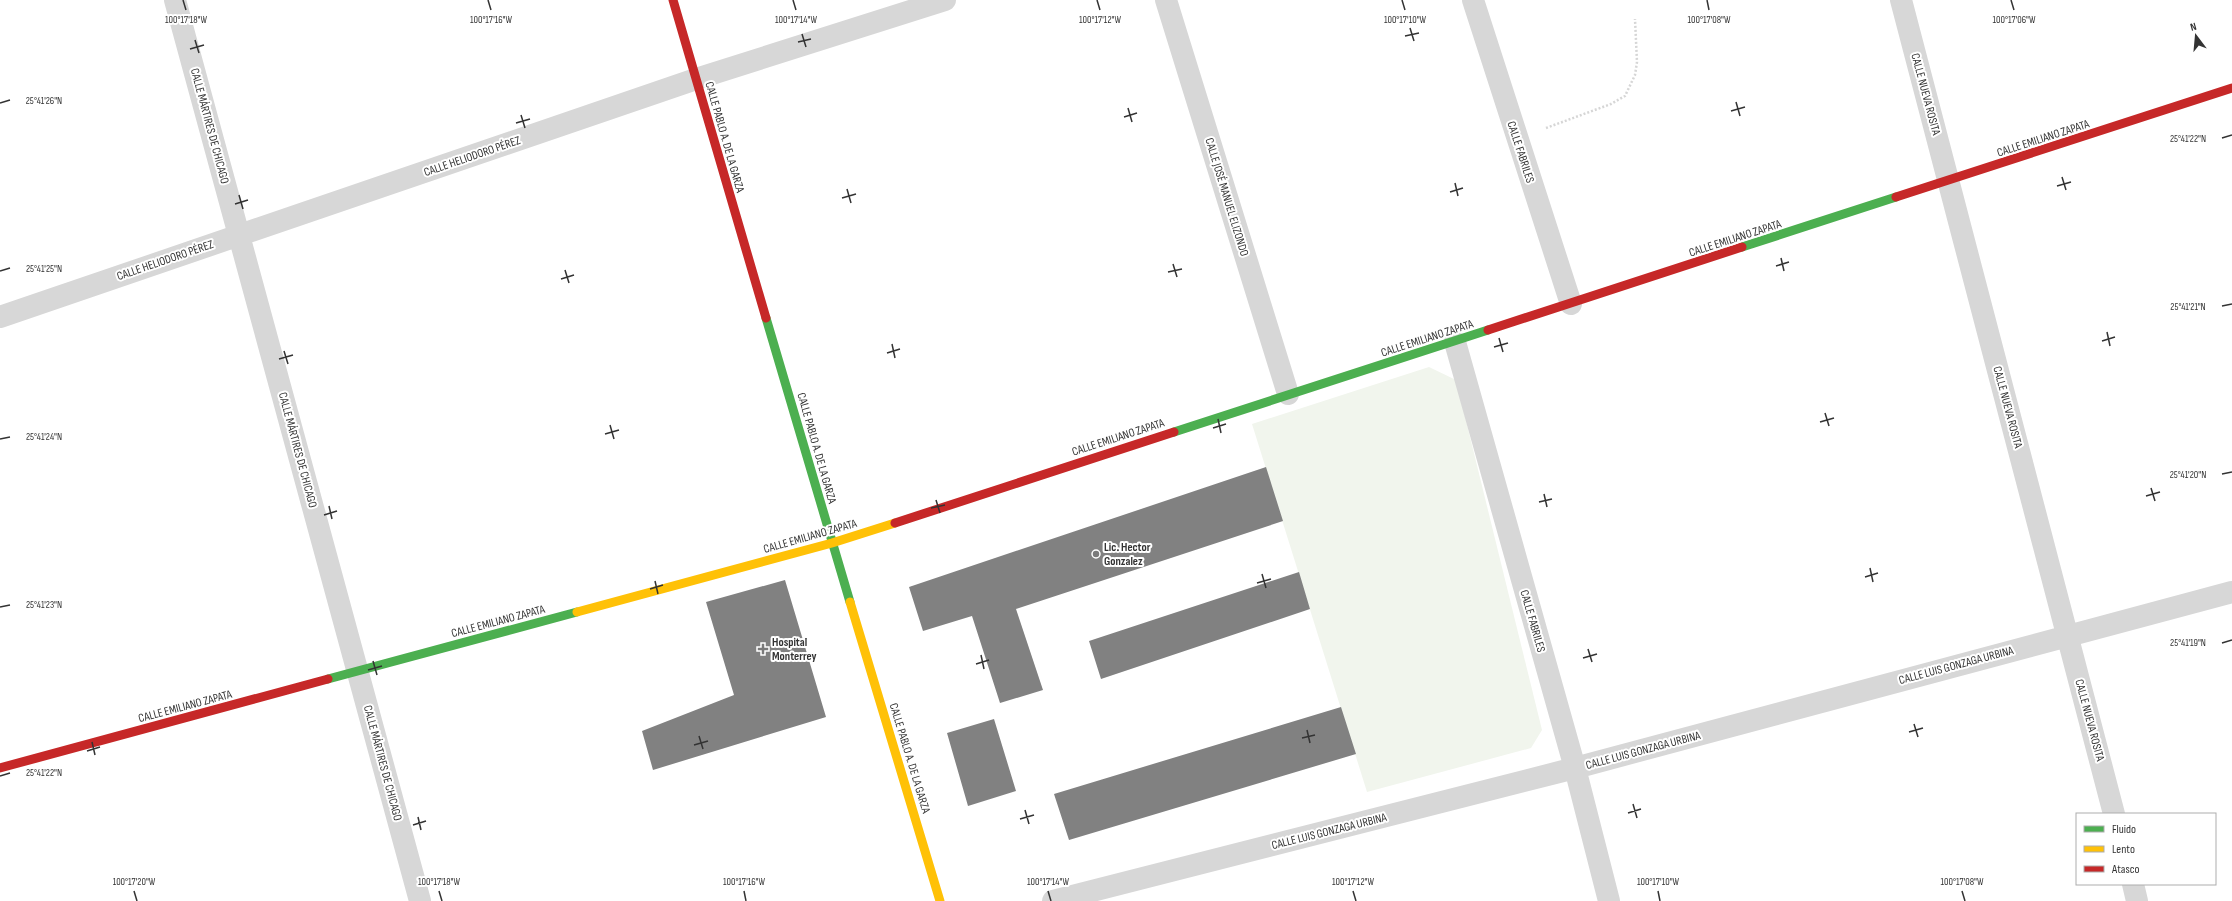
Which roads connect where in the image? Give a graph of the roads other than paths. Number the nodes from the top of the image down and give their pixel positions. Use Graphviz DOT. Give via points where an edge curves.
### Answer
graph roads {
  1 [pos="175,0"];
  2 [pos="673,0"];
  3 [pos="945,0"];
  4 [pos="1166,0"];
  5 [pos="1473,0"];
  6 [pos="1901,0"];
  7 [pos="696,79"];
  8 [pos="2232,88"];
  9 [pos="1949,181"];
  10 [pos="240,235"];
  11 [pos="1571,304"];
  12 [pos="0,317"];
  13 [pos="1455,342"];
  14 [pos="1288,394"];
  15 [pos="832,543"];
  16 [pos="2232,592"];
  17 [pos="2067,634"];
  18 [pos="358,672"];
  19 [pos="0,768"];
  20 [pos="1575,768"];
  21 [pos="2114,813"];
  22 [pos="2133,885"];
  23 [pos="420,901"];
  24 [pos="940,901"];
  25 [pos="1053,901"];
  26 [pos="1609,901"];
  27 [pos="2137,901"];
  1 -- 10 [label="street, CALLE MÁRTIRES DE CHICAGO"];
  2 -- 7 [label="street, CALLE PABLO A. DE LA GARZA"];
  3 -- 7 [label="street, CALLE HELIODORO PÉREZ"];
  4 -- 14 [label="street, CALLE JOSÉ MANUEL ELIZONDO"];
  5 -- 11 [label="street, CALLE FABRILES"];
  6 -- 9 [label="street, CALLE NUEVA ROSITA"];
  7 -- 10 [label="street, CALLE HELIODORO PÉREZ"];
  7 -- 15 [label="street, CALLE PABLO A. DE LA GARZA"];
  8 -- 9 [label="street, CALLE EMILIANO ZAPATA"];
  9 -- 11 [label="street, CALLE EMILIANO ZAPATA"];
  9 -- 17 [label="street, CALLE NUEVA ROSITA"];
  10 -- 12 [label="street, CALLE HELIODORO PÉREZ"];
  10 -- 18 [label="street, CALLE MÁRTIRES DE CHICAGO"];
  11 -- 13 [label="street, CALLE EMILIANO ZAPATA"];
  13 -- 14 [label="street, CALLE EMILIANO ZAPATA"];
  13 -- 20 [label="street, CALLE FABRILES"];
  14 -- 15 [label="street, CALLE EMILIANO ZAPATA"];
  15 -- 18 [label="street, CALLE EMILIANO ZAPATA"];
  15 -- 24 [label="street, CALLE PABLO A. DE LA GARZA"];
  16 -- 17 [label="street, CALLE LUIS GONZAGA URBINA"];
  17 -- 20 [label="street, CALLE LUIS GONZAGA URBINA"];
  17 -- 21 [label="street, CALLE NUEVA ROSITA"];
  18 -- 19 [label="street, CALLE EMILIANO ZAPATA"];
  18 -- 23 [label="street, CALLE MÁRTIRES DE CHICAGO"];
  20 -- 25 [label="street, CALLE LUIS GONZAGA URBINA"];
  20 -- 26 [label="street, CALLE FABRILES"];
  22 -- 27 [label="street"];
}
